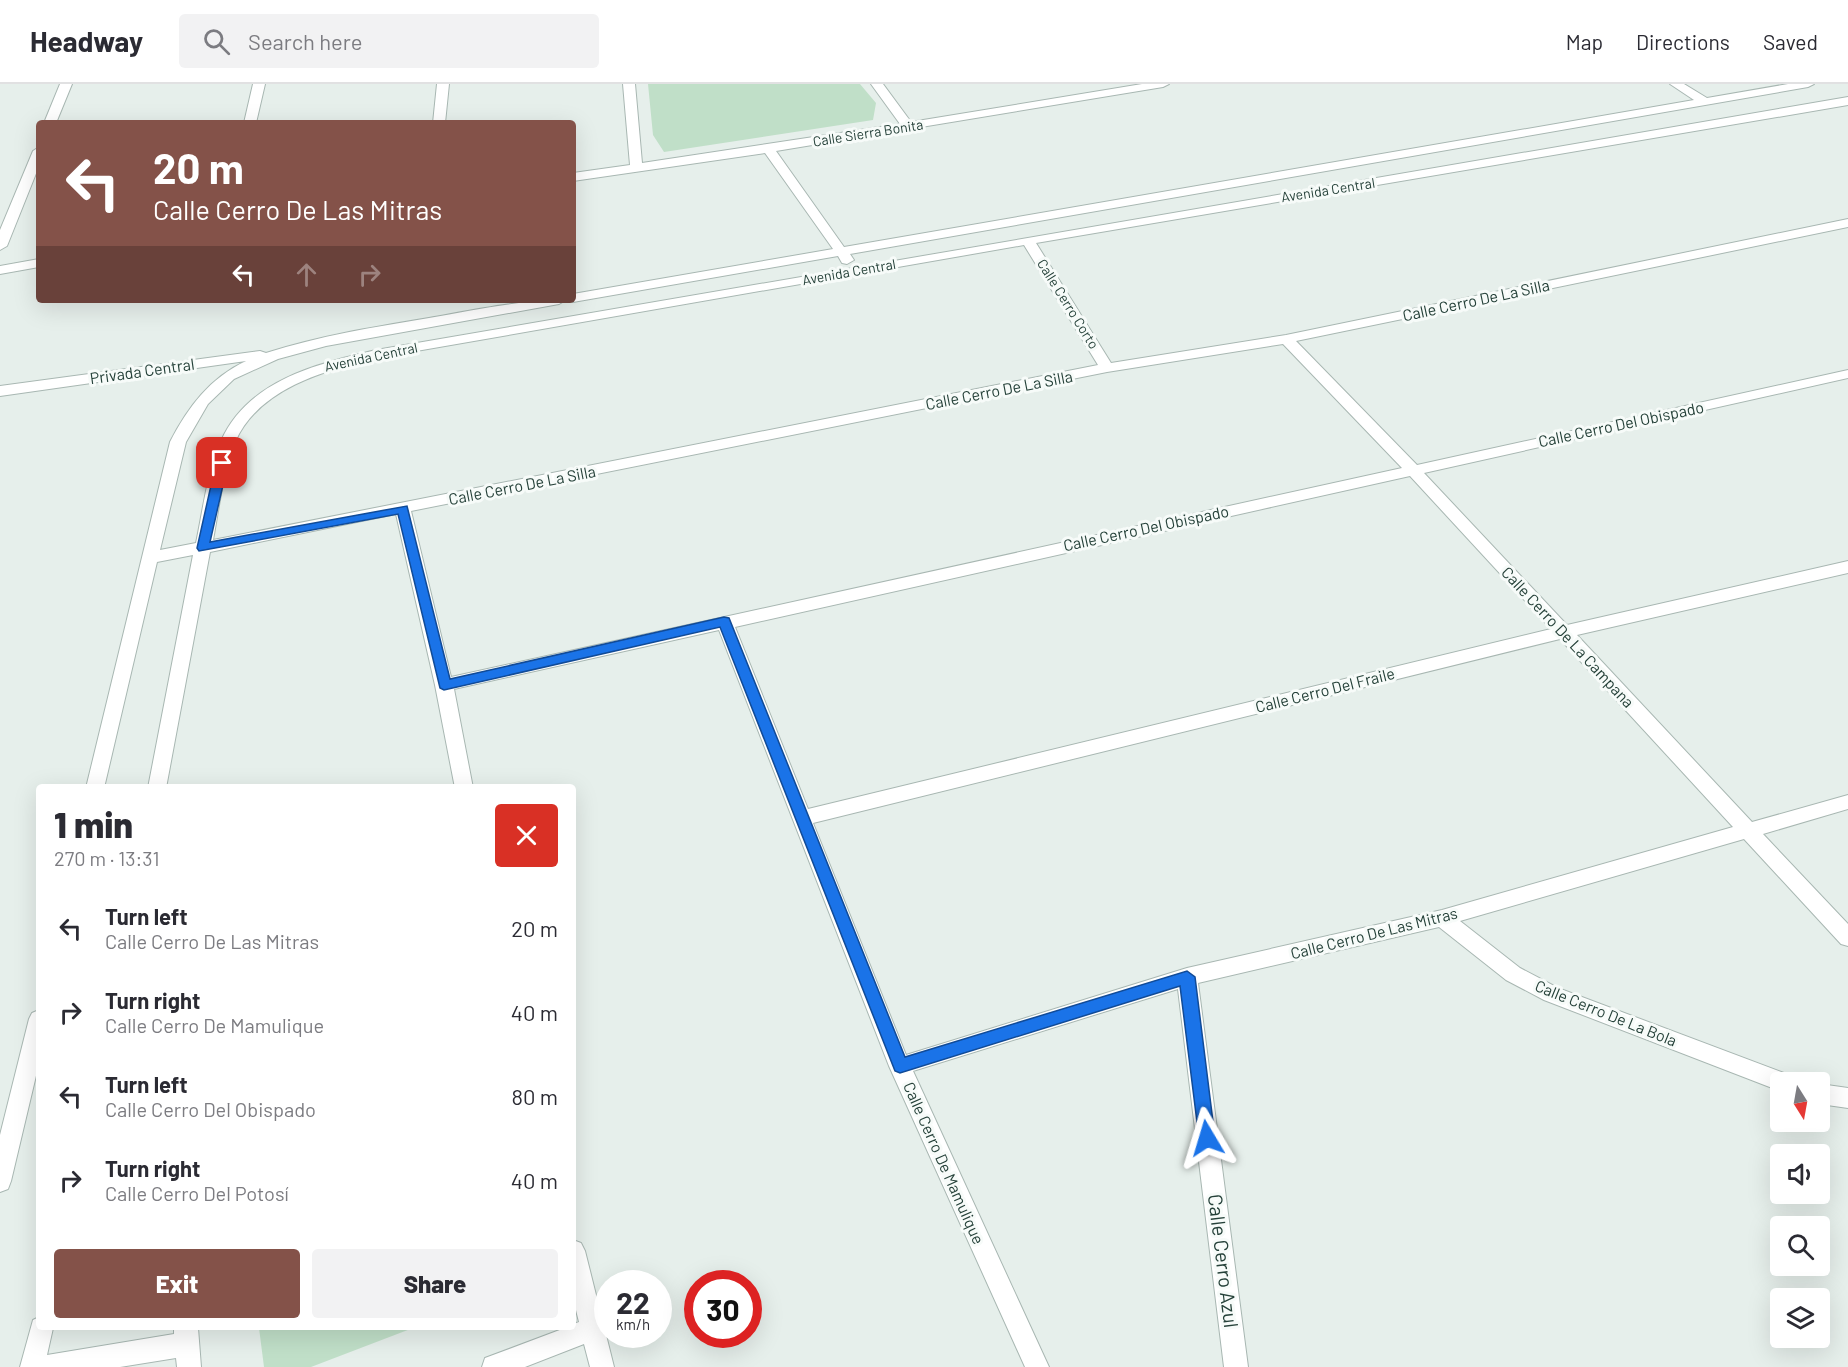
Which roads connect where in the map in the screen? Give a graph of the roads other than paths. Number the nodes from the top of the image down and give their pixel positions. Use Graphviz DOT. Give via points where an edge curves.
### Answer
graph roads {
  1 [pos="66,84"];
  2 [pos="259,84"];
  3 [pos="442,84"];
  4 [pos="629,84"];
  5 [pos="877,84"];
  6 [pos="1078,84"];
  7 [pos="1163,84"];
  8 [pos="1676,84"];
  9 [pos="1808,84"];
  10 [pos="1089,95"];
  11 [pos="1848,101"];
  12 [pos="1704,102"];
  13 [pos="51,120"];
  14 [pos="251,120"];
  15 [pos="439,120"];
  16 [pos="908,126"];
  17 [pos="768,149"];
  18 [pos="36,158"];
  19 [pos="636,168"];
  20 [pos="576,177"];
  21 [pos="1848,223"];
  22 [pos="1028,240"];
  23 [pos="0,246"];
  24 [pos="841,252"];
  25 [pos="36,264"];
  26 [pos="0,270"];
  27 [pos="854,272"];
  28 [pos="576,297"];
  29 [pos="541,303"];
  30 [pos="1286,339"];
  31 [pos="284,351"];
  32 [pos="1107,368"];
  33 [pos="1848,374"];
  34 [pos="0,391"];
  35 [pos="1412,469"];
  36 [pos="403,509"];
  37 [pos="203,548"];
  38 [pos="150,558"];
  39 [pos="1848,567"];
  40 [pos="724,621"];
  41 [pos="1563,632"];
  42 [pos="444,685"];
  43 [pos="96,784"];
  44 [pos="158,784"];
  45 [pos="463,784"];
  46 [pos="1848,802"];
  47 [pos="803,818"];
  48 [pos="1750,830"];
  49 [pos="1442,918"];
  50 [pos="1848,938"];
  51 [pos="1187,977"];
  52 [pos="36,1031"];
  53 [pos="900,1066"];
  54 [pos="1770,1078"];
  55 [pos="1830,1095"];
  56 [pos="1848,1098"];
  57 [pos="0,1181"];
  58 [pos="576,1263"];
  59 [pos="592,1329"];
  60 [pos="41,1330"];
  61 [pos="187,1346"];
  62 [pos="32,1367"];
  63 [pos="46,1367"];
  64 [pos="494,1367"];
  65 [pos="602,1367"];
  66 [pos="1037,1367"];
  67 [pos="1236,1367"];
  1 -- 13 [label="street"];
  2 -- 14 [label="street"];
  3 -- 15 [label="street"];
  4 -- 19 [label="street"];
  5 -- 16 [label="street"];
  6 -- 10 [label="street"];
  7 -- 10 [label="street, Calle Sierra Bonita"];
  8 -- 12 [label="street"];
  9 -- 12 [label="street, Avenida Central"];
  10 -- 16 [label="street, Calle Sierra Bonita"];
  11 -- 22 [label="street, Avenida Central"];
  12 -- 24 [label="street, Avenida Central"];
  16 -- 17 [label="street, Calle Sierra Bonita"];
  17 -- 19 [label="street, Calle Sierra Bonita"];
  17 -- 24 [label="street"];
  18 -- 23 [label="street"];
  19 -- 20 [label="street, Calle Sierra Bonita"];
  21 -- 30 [label="street, Calle Cerro De La Silla"];
  22 -- 27 [label="street, Avenida Central"];
  22 -- 32 [label="street, Calle Cerro Corto"];
  24 -- 27 [label="street"];
  24 -- 28 [label="street, Avenida Central"];
  25 -- 26 [label="street"];
  27 -- 37 [label="street, Avenida Central" via="376,354 317,369 269,393 239,421 227,441"];
  29 -- 31 [label="street, Avenida Central"];
  30 -- 32 [label="street, Calle Cerro De La Silla"];
  30 -- 35 [label="street, Calle Cerro De La Campana"];
  31 -- 34 [label="street, Privada Central"];
  31 -- 38 [label="street, Avenida Central" via="238,371 215,387 185,425"];
  32 -- 36 [label="street, Calle Cerro De La Silla"];
  33 -- 35 [label="street, Calle Cerro Del Obispado"];
  35 -- 40 [label="street, Calle Cerro Del Obispado"];
  35 -- 41 [label="street, Calle Cerro De La Campana"];
  36 -- 37 [label="street, Calle Cerro De La Silla"];
  36 -- 42 [label="street"];
  37 -- 38 [label="street, Calle Cerro De La Silla"];
  37 -- 44 [label="street, Avenida Central"];
  38 -- 43 [label="street, Avenida Central"];
  39 -- 41 [label="street, Calle Cerro Del Fraile"];
  40 -- 42 [label="street, Calle Cerro Del Obispado"];
  40 -- 47 [label="street, Calle Cerro De Mamulique"];
  41 -- 47 [label="street, Calle Cerro Del Fraile"];
  41 -- 48 [label="street, Calle Cerro De La Campana"];
  42 -- 45 [label="street"];
  46 -- 48 [label="street, Calle Cerro De Las Mitras"];
  47 -- 53 [label="street, Calle Cerro De Mamulique"];
  48 -- 49 [label="street, Calle Cerro De Las Mitras"];
  48 -- 50 [label="street, Calle Cerro De La Campana"];
  49 -- 51 [label="street, Calle Cerro De Las Mitras"];
  49 -- 54 [label="street, Calle Cerro De La Bola" via="1513,974 1551,994"];
  51 -- 53 [label="street, Calle Cerro De Las Mitras"];
  51 -- 67 [label="street, Calle Cerro Azul"];
  52 -- 57 [label="street"];
  53 -- 66 [label="street, Calle Cerro De Mamulique"];
  55 -- 56 [label="street"];
  58 -- 59 [label="street"];
  59 -- 64 [label="street"];
  59 -- 65 [label="street"];
  60 -- 62 [label="street"];
  61 -- 63 [label="street"];
}
